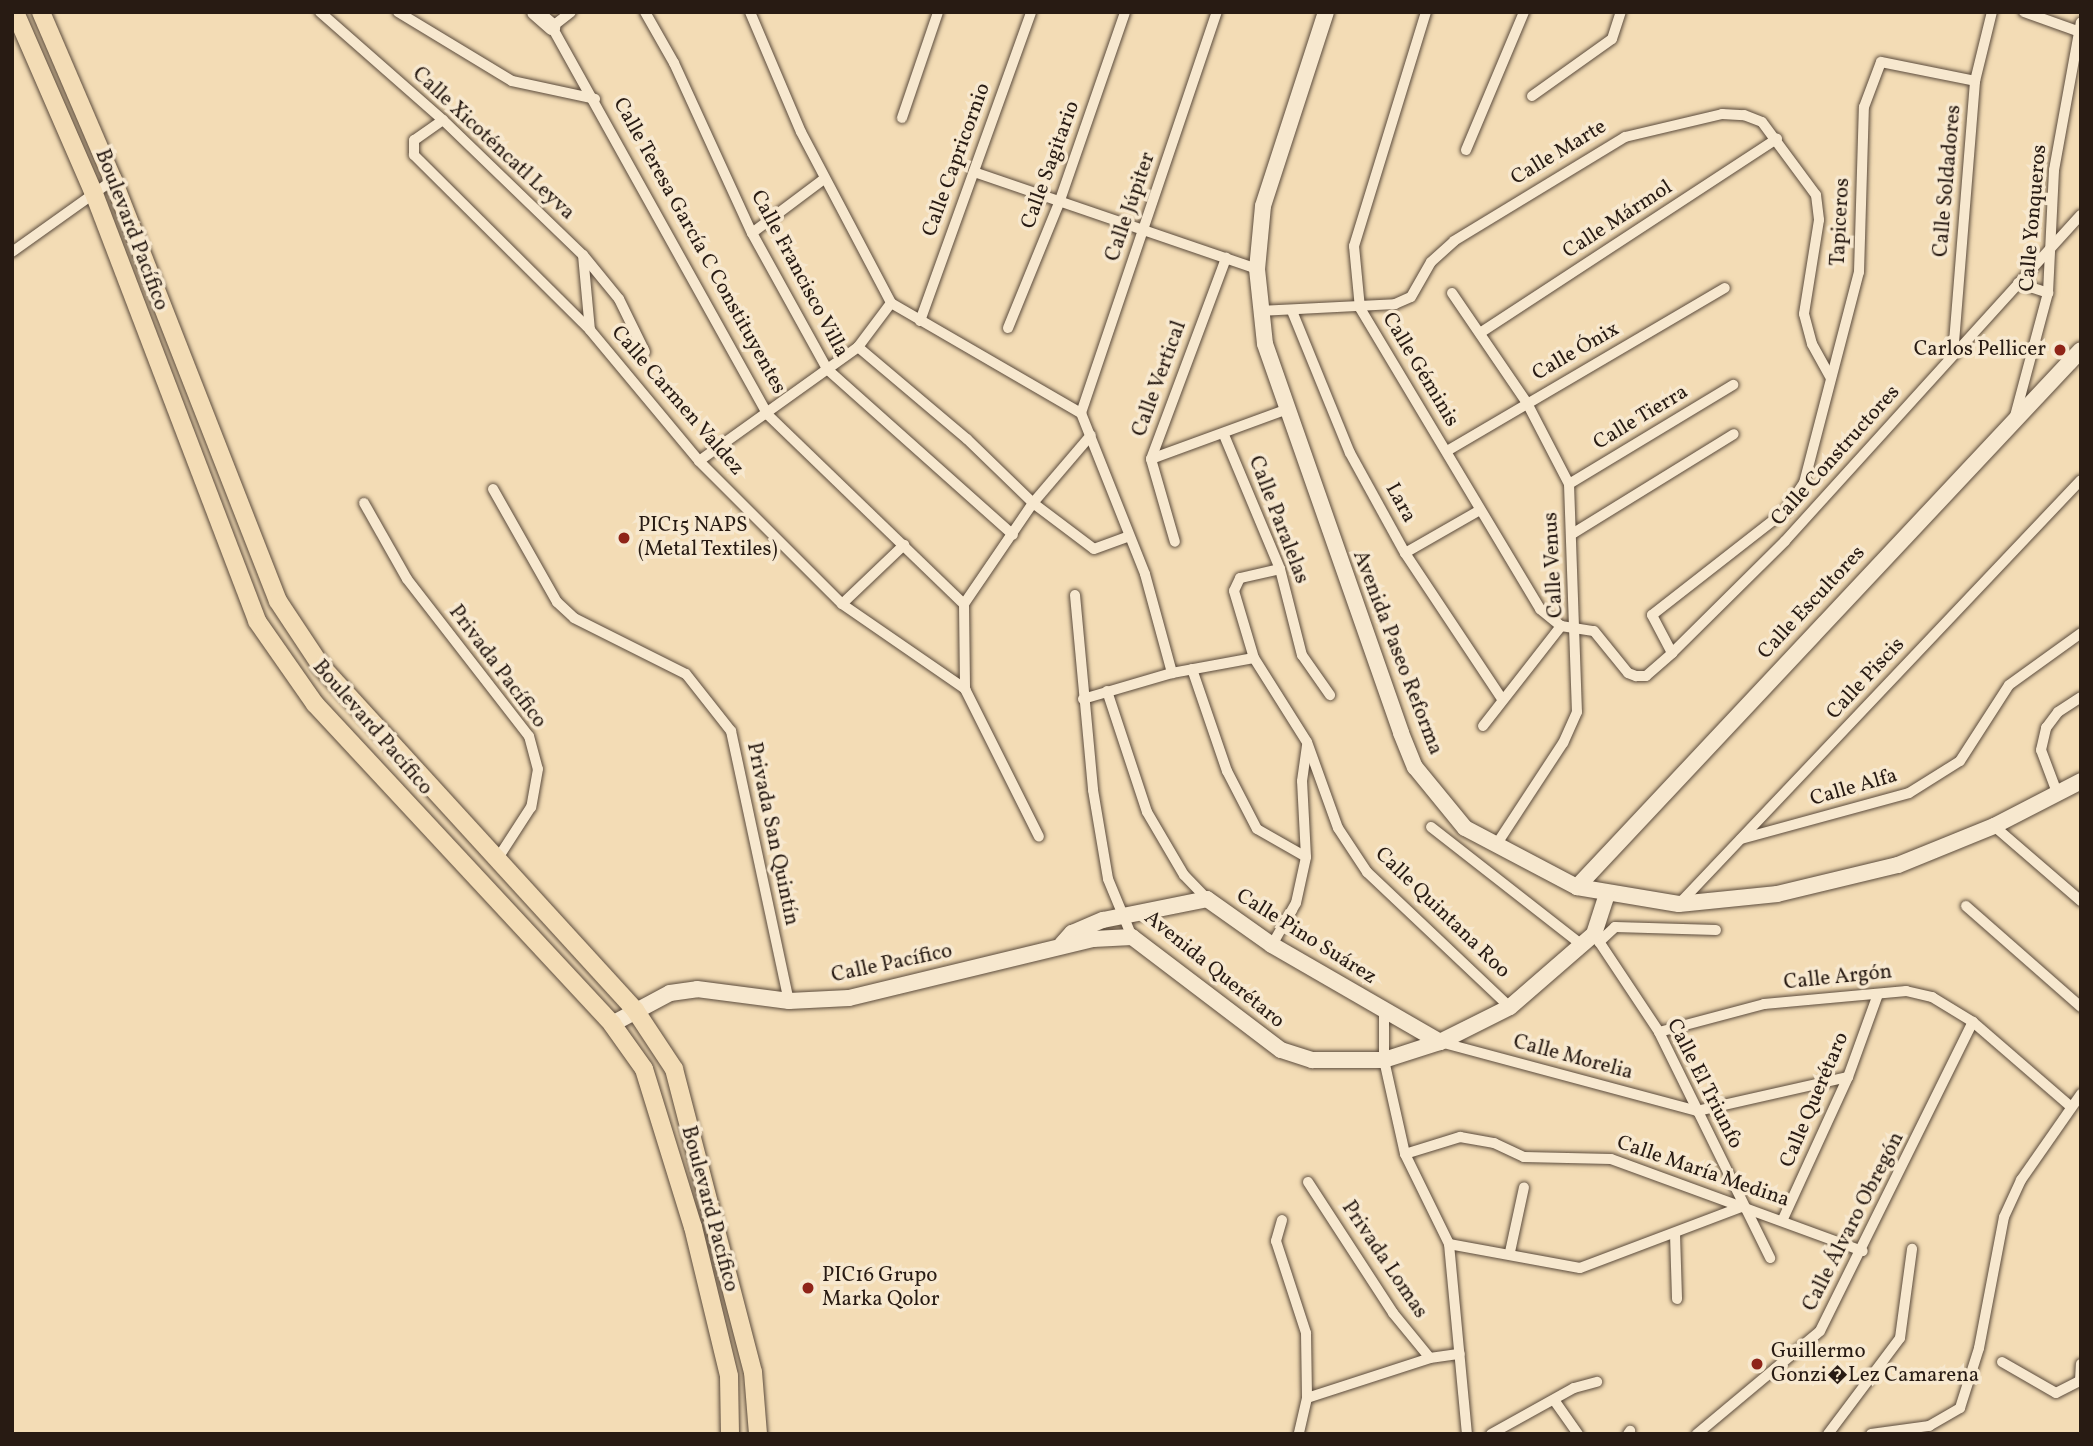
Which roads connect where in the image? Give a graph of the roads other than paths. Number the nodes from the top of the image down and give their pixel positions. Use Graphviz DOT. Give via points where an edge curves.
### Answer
graph roads {
  1 [pos="15,12"];
  2 [pos="41,12"];
  3 [pos="320,12"];
  4 [pos="398,12"];
  5 [pos="535,12"];
  6 [pos="571,12"];
  7 [pos="645,12"];
  8 [pos="750,12"];
  9 [pos="938,12"];
  10 [pos="1031,12"];
  11 [pos="1125,12"];
  12 [pos="1217,12"];
  13 [pos="1326,12"];
  14 [pos="1426,12"];
  15 [pos="1524,12"];
  16 [pos="1621,12"];
  17 [pos="1992,12"];
  18 [pos="2024,12"];
  19 [pos="2079,26"];
  20 [pos="552,27"];
  21 [pos="1975,81"];
  22 [pos="1532,96"];
  23 [pos="595,99"];
  24 [pos="902,118"];
  25 [pos="443,120"];
  26 [pos="1777,139"];
  27 [pos="1466,150"];
  28 [pos="974,172"];
  29 [pos="824,179"];
  30 [pos="113,180"];
  31 [pos="93,191"];
  32 [pos="1059,203"];
  33 [pos="2081,215"];
  34 [pos="1144,231"];
  35 [pos="752,233"];
  36 [pos="2052,244"];
  37 [pos="12,252"];
  38 [pos="583,255"];
  39 [pos="1226,258"];
  40 [pos="1258,269"];
  41 [pos="2018,283"];
  42 [pos="1725,288"];
  43 [pos="1452,293"];
  44 [pos="2048,293"];
  45 [pos="891,303"];
  46 [pos="1360,308"];
  47 [pos="1259,311"];
  48 [pos="1292,311"];
  49 [pos="919,321"];
  50 [pos="1008,328"];
  51 [pos="590,330"];
  52 [pos="1480,333"];
  53 [pos="858,347"];
  54 [pos="2081,350"];
  55 [pos="645,352"];
  56 [pos="1953,355"];
  57 [pos="827,369"];
  58 [pos="1830,377"];
  59 [pos="1733,385"];
  60 [pos="1527,403"];
  61 [pos="1285,410"];
  62 [pos="1081,413"];
  63 [pos="768,415"];
  64 [pos="2015,416"];
  65 [pos="1734,434"];
  66 [pos="1091,435"];
  67 [pos="1224,435"];
  68 [pos="1447,451"];
  69 [pos="1151,459"];
  70 [pos="699,461"];
  71 [pos="2081,480"];
  72 [pos="1569,484"];
  73 [pos="493,489"];
  74 [pos="364,503"];
  75 [pos="1033,503"];
  76 [pos="1480,510"];
  77 [pos="1769,523"];
  78 [pos="1572,534"];
  79 [pos="1013,535"];
  80 [pos="1127,537"];
  81 [pos="1785,541"];
  82 [pos="1175,542"];
  83 [pos="904,545"];
  84 [pos="1405,552"];
  85 [pos="1280,569"];
  86 [pos="1075,595"];
  87 [pos="842,604"];
  88 [pos="964,604"];
  89 [pos="1560,626"];
  90 [pos="1577,629"];
  91 [pos="2081,633"];
  92 [pos="1672,653"];
  93 [pos="1254,658"];
  94 [pos="1192,669"];
  95 [pos="1172,673"];
  96 [pos="965,689"];
  97 [pos="1107,691"];
  98 [pos="1330,695"];
  99 [pos="2081,697"];
  100 [pos="1083,699"];
  101 [pos="1502,699"];
  102 [pos="1483,726"];
  103 [pos="1307,742"];
  104 [pos="2081,781"];
  105 [pos="2058,795"];
  106 [pos="1994,826"];
  107 [pos="1431,827"];
  108 [pos="1039,837"];
  109 [pos="1741,839"];
  110 [pos="1496,845"];
  111 [pos="1306,857"];
  112 [pos="496,861"];
  113 [pos="1577,887"];
  114 [pos="1607,894"];
  115 [pos="1207,899"];
  116 [pos="2081,901"];
  117 [pos="1679,904"];
  118 [pos="1966,906"];
  119 [pos="1120,916"];
  120 [pos="1716,930"];
  121 [pos="1132,937"];
  122 [pos="1591,940"];
  123 [pos="1272,945"];
  124 [pos="1060,946"];
  125 [pos="1878,994"];
  126 [pos="789,1000"];
  127 [pos="1510,1007"];
  128 [pos="2081,1007"];
  129 [pos="635,1010"];
  130 [pos="1384,1010"];
  131 [pos="1973,1022"];
  132 [pos="612,1024"];
  133 [pos="1659,1032"];
  134 [pos="1440,1042"];
  135 [pos="1384,1060"];
  136 [pos="1849,1077"];
  137 [pos="2081,1094"];
  138 [pos="2070,1106"];
  139 [pos="1697,1111"];
  140 [pos="1405,1154"];
  141 [pos="1308,1182"];
  142 [pos="1524,1187"];
  143 [pos="1744,1206"];
  144 [pos="1783,1219"];
  145 [pos="1282,1220"];
  146 [pos="1675,1234"];
  147 [pos="1450,1244"];
  148 [pos="1912,1249"];
  149 [pos="1863,1251"];
  150 [pos="1510,1252"];
  151 [pos="1770,1258"];
  152 [pos="1677,1299"];
  153 [pos="1460,1354"];
  154 [pos="1430,1358"];
  155 [pos="2002,1362"];
  156 [pos="2081,1364"];
  157 [pos="2080,1381"];
  158 [pos="1597,1382"];
  159 [pos="1307,1398"];
  160 [pos="1554,1399"];
  161 [pos="1929,1430"];
  162 [pos="730,1434"];
  163 [pos="758,1434"];
  164 [pos="1299,1434"];
  165 [pos="1467,1434"];
  166 [pos="1491,1434"];
  167 [pos="1578,1434"];
  168 [pos="1697,1434"];
  169 [pos="1828,1434"];
  170 [pos="1871,1434"];
  1 -- 31 [label="main road, Boulevard Pacífico"];
  2 -- 30 [label="main road, Boulevard Pacífico"];
  3 -- 25 [label="street, Calle Xicoténcatl Leyva"];
  4 -- 23 [label="street" via="512,81"];
  5 -- 20 [label="main road, Calle Teresa García C Constituyentes"];
  6 -- 20 [label="street"];
  7 -- 35 [label="street, Calle Francisco Villa" via="674,63"];
  8 -- 29 [label="street"];
  9 -- 24 [label="street"];
  10 -- 28 [label="street, Calle Capricornio"];
  11 -- 32 [label="street, Calle Sagitario"];
  12 -- 34 [label="street, Calle Júpiter"];
  13 -- 40 [label="main road, Avenida Paseo Reforma" via="1263,206"];
  14 -- 46 [label="street, Calle Géminis" via="1354,246"];
  15 -- 27 [label="street"];
  16 -- 22 [label="street" via="1612,39"];
  17 -- 21 [label="street, Calle Soldadores"];
  18 -- 19 [label="street"];
  19 -- 36 [label="street, Calle Yonqueros" via="2054,170"];
  20 -- 23 [label="street, Calle Teresa García C Constituyentes"];
  21 -- 56 [label="street, Calle Soldadores"];
  21 -- 58 [label="street, Tapiceros" via="1881,62 1864,107 1859,272"];
  23 -- 63 [label="street, Calle Teresa García C Constituyentes"];
  25 -- 38 [label="street, Calle Xicoténcatl Leyva"];
  25 -- 51 [label="street, Calle Carmen Valdez" via="414,139 414,155"];
  26 -- 46 [label="street, Calle Marte" via="1762,122 1722,114 1625,137 1454,241 1431,262 1410,297 1395,304"];
  26 -- 52 [label="street, Calle Mármol"];
  26 -- 58 [label="street, Calle Marte" via="1816,195 1819,220 1804,314 1812,344"];
  28 -- 32 [label="street"];
  28 -- 49 [label="street, Calle Capricornio"];
  29 -- 35 [label="street"];
  29 -- 45 [label="street"];
  30 -- 31 [label="street"];
  30 -- 112 [label="main road, Boulevard Pacífico" via="278,601 321,666"];
  31 -- 37 [label="street"];
  31 -- 132 [label="main road, Boulevard Pacífico" via="257,621 315,704"];
  32 -- 34 [label="street"];
  32 -- 50 [label="street, Calle Sagitario"];
  33 -- 36 [label="street, Calle Constructores"];
  34 -- 39 [label="street"];
  34 -- 62 [label="street, Calle Júpiter"];
  35 -- 57 [label="street, Calle Francisco Villa"];
  36 -- 41 [label="street, Calle Constructores"];
  36 -- 44 [label="street, Calle Yonqueros"];
  38 -- 51 [label="street"];
  38 -- 55 [label="street, Calle Xicoténcatl Leyva" via="619,299"];
  39 -- 40 [label="street"];
  39 -- 69 [label="street, Calle Vertical"];
  40 -- 47 [label="main road, Avenida Paseo Reforma"];
  41 -- 44 [label="street"];
  41 -- 56 [label="street, Calle Constructores"];
  42 -- 60 [label="street, Calle Ónix"];
  43 -- 52 [label="street, Calle Venus"];
  44 -- 64 [label="street, Calle Yonqueros"];
  45 -- 49 [label="street"];
  45 -- 53 [label="street"];
  46 -- 48 [label="street, Calle Marte"];
  46 -- 68 [label="street, Calle Géminis"];
  47 -- 48 [label="street, Calle Marte"];
  47 -- 61 [label="main road, Avenida Paseo Reforma"];
  48 -- 84 [label="street, Lara" via="1350,453"];
  49 -- 62 [label="street"];
  51 -- 70 [label="street, Calle Carmen Valdez"];
  52 -- 60 [label="street, Calle Venus"];
  53 -- 57 [label="street"];
  53 -- 75 [label="street" via="967,439"];
  54 -- 64 [label="main road, Calle Escultores"];
  56 -- 81 [label="street, Calle Constructores"];
  57 -- 63 [label="street"];
  57 -- 79 [label="street, Calle Francisco Villa"];
  58 -- 77 [label="street, Tapiceros" via="1804,483 1785,511"];
  59 -- 72 [label="street, Calle Tierra"];
  60 -- 68 [label="street, Calle Ónix"];
  60 -- 72 [label="street, Calle Venus"];
  61 -- 67 [label="street, Calle Vertical"];
  61 -- 110 [label="main road, Avenida Paseo Reforma" via="1415,767 1465,828"];
  62 -- 66 [label="street"];
  63 -- 70 [label="street"];
  63 -- 83 [label="street, Calle Teresa García C Constituyentes"];
  64 -- 113 [label="main road, Calle Escultores"];
  65 -- 78 [label="street"];
  66 -- 75 [label="street"];
  66 -- 80 [label="street"];
  67 -- 69 [label="street, Calle Vertical"];
  67 -- 85 [label="street, Calle Paralelas"];
  68 -- 76 [label="street, Calle Géminis"];
  69 -- 82 [label="street"];
  70 -- 87 [label="street, Calle Carmen Valdez"];
  71 -- 109 [label="street, Calle Piscis"];
  72 -- 78 [label="street, Calle Venus"];
  73 -- 126 [label="street, Privada San Quintín" via="558,602 575,618 686,674 731,731"];
  74 -- 112 [label="street, Privada Pacífico" via="407,579 529,736 538,769 531,807"];
  75 -- 79 [label="street"];
  75 -- 80 [label="street" via="1094,549"];
  76 -- 84 [label="street"];
  76 -- 89 [label="street, Calle Géminis" via="1540,609"];
  77 -- 81 [label="street"];
  77 -- 92 [label="street, Tapiceros" via="1652,615"];
  78 -- 90 [label="street, Calle Venus"];
  79 -- 88 [label="street"];
  80 -- 95 [label="street" via="1145,574"];
  81 -- 92 [label="street, Calle Constructores"];
  83 -- 87 [label="street"];
  83 -- 88 [label="street, Calle Teresa García C Constituyentes"];
  84 -- 101 [label="street, Lara"];
  85 -- 93 [label="street, Calle Quintana Roo" via="1241,578 1235,584"];
  85 -- 98 [label="street, Calle Paralelas" via="1302,655"];
  86 -- 100 [label="street"];
  87 -- 96 [label="street, Calle Carmen Valdez" via="902,650"];
  88 -- 96 [label="street"];
  89 -- 90 [label="street"];
  89 -- 101 [label="street"];
  90 -- 92 [label="street, Calle Constructores" via="1594,631 1628,673 1636,676 1646,676"];
  90 -- 110 [label="street, Calle Venus" via="1577,712 1563,743"];
  91 -- 109 [label="street, Calle Alfa" via="2009,685 1960,761 1909,793"];
  93 -- 94 [label="street"];
  93 -- 103 [label="street, Calle Quintana Roo"];
  94 -- 95 [label="street"];
  94 -- 111 [label="street" via="1227,771 1256,830"];
  95 -- 97 [label="street"];
  96 -- 108 [label="street"];
  97 -- 100 [label="street"];
  97 -- 115 [label="street, Calle Pino Suárez" via="1147,812 1184,875"];
  99 -- 105 [label="street" via="2058,712 2046,728 2041,750"];
  100 -- 119 [label="street, Avenida Querétaro" via="1108,879"];
  101 -- 102 [label="street"];
  103 -- 111 [label="street" via="1302,781"];
  103 -- 127 [label="street, Calle Quintana Roo" via="1338,828 1367,872"];
  104 -- 105 [label="main road, Avenida Paseo Reforma"];
  105 -- 106 [label="main road, Avenida Paseo Reforma"];
  106 -- 116 [label="street"];
  106 -- 117 [label="main road, Avenida Paseo Reforma" via="1898,865 1777,894"];
  107 -- 122 [label="street, Calle El Triunfo"];
  109 -- 117 [label="street, Calle Piscis"];
  110 -- 113 [label="main road, Avenida Paseo Reforma"];
  111 -- 123 [label="street" via="1296,903"];
  112 -- 129 [label="main road, Boulevard Pacífico"];
  113 -- 114 [label="main road, Avenida Paseo Reforma"];
  114 -- 117 [label="main road, Avenida Paseo Reforma"];
  114 -- 122 [label="main road"];
  115 -- 119 [label="main road, Calle Pacífico"];
  115 -- 123 [label="main road, Calle Pino Suárez"];
  118 -- 128 [label="street"];
  119 -- 121 [label="street, Avenida Querétaro"];
  119 -- 124 [label="main road, Calle Pacífico" via="1072,933"];
  120 -- 122 [label="street" via="1615,927"];
  121 -- 124 [label="main road, Calle Pacífico"];
  121 -- 135 [label="main road, Avenida Querétaro" via="1281,1050 1312,1060"];
  122 -- 127 [label="main road, Avenida Querétaro"];
  122 -- 133 [label="street, Calle El Triunfo"];
  123 -- 130 [label="main road, Calle Pino Suárez"];
  124 -- 126 [label="main road, Calle Pacífico" via="849,998"];
  125 -- 131 [label="street, Calle Argón" via="1906,991 1931,997"];
  125 -- 133 [label="street, Calle Argón" via="1764,1004"];
  125 -- 136 [label="street, Calle Querétaro"];
  126 -- 129 [label="main road, Calle Pacífico" via="697,989 670,993"];
  127 -- 134 [label="main road, Avenida Querétaro"];
  129 -- 132 [label="main road, Calle Pacífico"];
  129 -- 163 [label="main road, Boulevard Pacífico" via="674,1069 753,1372"];
  130 -- 134 [label="main road, Calle Pino Suárez"];
  130 -- 135 [label="street"];
  131 -- 138 [label="street, Calle Argón"];
  131 -- 149 [label="street, Calle Álvaro Obregón"];
  132 -- 162 [label="main road, Boulevard Pacífico" via="644,1069 658,1106 729,1376"];
  133 -- 139 [label="street, Calle El Triunfo"];
  134 -- 135 [label="main road, Avenida Querétaro"];
  134 -- 139 [label="street, Calle Morelia"];
  135 -- 140 [label="street"];
  136 -- 139 [label="street"];
  136 -- 144 [label="street, Calle Querétaro"];
  137 -- 138 [label="street"];
  138 -- 161 [label="street" via="2021,1180 2004,1217 1979,1348 1959,1408"];
  139 -- 143 [label="street, Calle El Triunfo"];
  140 -- 143 [label="street, Calle María Medina" via="1460,1137 1494,1143 1524,1157 1611,1159"];
  140 -- 147 [label="street"];
  141 -- 154 [label="street, Privada Lomas" via="1393,1313"];
  142 -- 150 [label="street"];
  143 -- 144 [label="street, Calle María Medina"];
  143 -- 146 [label="street"];
  143 -- 151 [label="street, Calle El Triunfo"];
  144 -- 149 [label="street, Calle María Medina"];
  145 -- 159 [label="street" via="1276,1241 1306,1333"];
  146 -- 150 [label="street" via="1580,1268"];
  146 -- 152 [label="street"];
  147 -- 150 [label="street"];
  147 -- 153 [label="street"];
  148 -- 169 [label="street" via="1900,1338"];
  149 -- 168 [label="street, Calle Álvaro Obregón" via="1820,1331"];
  153 -- 154 [label="street"];
  153 -- 165 [label="street"];
  154 -- 159 [label="street"];
  155 -- 157 [label="street" via="2056,1393"];
  156 -- 157 [label="street"];
  158 -- 160 [label="street"];
  159 -- 164 [label="street"];
  160 -- 166 [label="street"];
  160 -- 167 [label="street"];
  161 -- 170 [label="street"];
}
